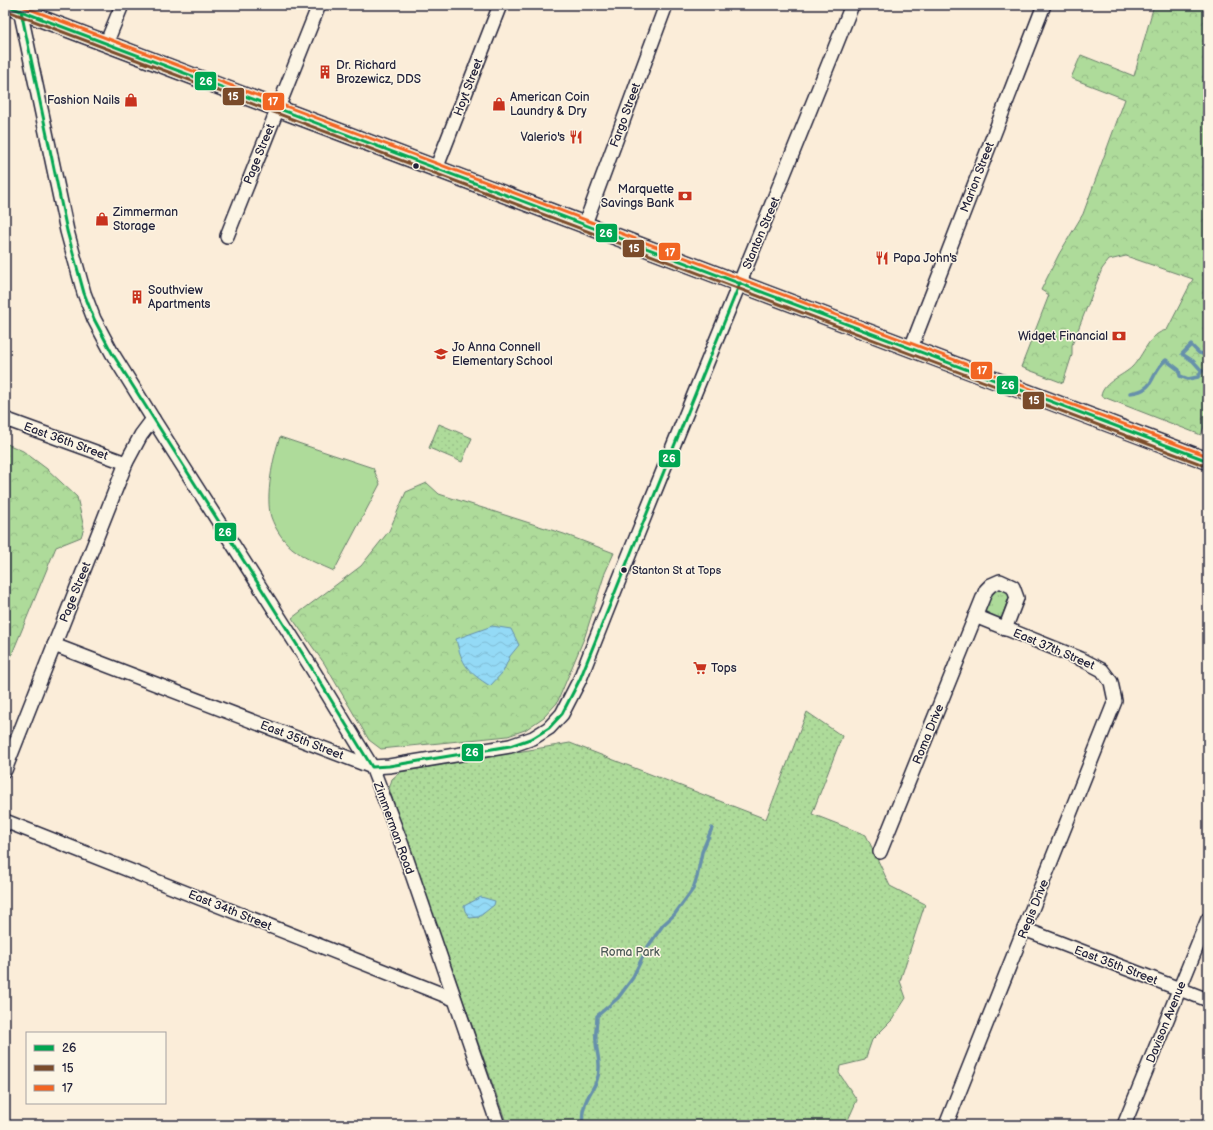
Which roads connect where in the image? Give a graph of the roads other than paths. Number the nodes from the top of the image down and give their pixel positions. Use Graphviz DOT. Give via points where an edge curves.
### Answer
graph roads {
  1 [pos="5,5"];
  2 [pos="122,5"];
  3 [pos="318,5"];
  4 [pos="500,5"];
  5 [pos="666,5"];
  6 [pos="852,5"];
  7 [pos="1044,5"];
  8 [pos="20,8"];
  9 [pos="106,44"];
  10 [pos="277,109"];
  11 [pos="436,169"];
  12 [pos="585,224"];
  13 [pos="227,236"];
  14 [pos="740,283"];
  15 [pos="911,348"];
  16 [pos="5,419"];
  17 [pos="153,419"];
  18 [pos="1208,461"];
  19 [pos="126,463"];
  20 [pos="975,616"];
  21 [pos="1005,629"];
  22 [pos="54,645"];
  23 [pos="1114,692"];
  24 [pos="554,723"];
  25 [pos="372,767"];
  26 [pos="5,770"];
  27 [pos="5,822"];
  28 [pos="880,852"];
  29 [pos="1208,919"];
  30 [pos="1024,929"];
  31 [pos="1180,989"];
  32 [pos="454,999"];
  33 [pos="1208,1000"];
  34 [pos="498,1125"];
  35 [pos="946,1125"];
  36 [pos="1124,1125"];
  1 -- 8 [label="main road"];
  2 -- 9 [label="street"];
  3 -- 10 [label="street, Page Street"];
  4 -- 11 [label="street, Hoyt Street"];
  5 -- 12 [label="street, Fargo Street"];
  6 -- 14 [label="street, Stanton Street"];
  7 -- 15 [label="street, Marion Street"];
  8 -- 9 [label="main road"];
  8 -- 17 [label="street, Zimmerman Road" via="67,231 84,292 112,353"];
  9 -- 10 [label="main road"];
  10 -- 11 [label="main road"];
  10 -- 13 [label="street, Page Street"];
  11 -- 12 [label="main road"];
  12 -- 14 [label="main road"];
  14 -- 15 [label="main road"];
  14 -- 24 [label="street, Stanton Street" via="576,686 566,708"];
  15 -- 18 [label="main road"];
  16 -- 19 [label="street, East 36th Street"];
  17 -- 19 [label="street, Page Street"];
  17 -- 25 [label="street, Zimmerman Road"];
  19 -- 22 [label="street, Page Street"];
  20 -- 21 [label="street, East 37th Street"];
  20 -- 21 [label="street, East 37th Street" via="988,586 995,582 1004,582 1013,587 1017,598"];
  20 -- 28 [label="street, Roma Drive"];
  21 -- 23 [label="street, East 37th Street" via="1093,665 1107,675"];
  22 -- 25 [label="street, East 35th Street"];
  22 -- 26 [label="street, Page Street"];
  23 -- 30 [label="street, Regis Drive" via="1113,710"];
  24 -- 25 [label="street, East 35th Street" via="533,738 510,746"];
  25 -- 32 [label="street, Zimmerman Road"];
  27 -- 32 [label="street, East 34th Street"];
  29 -- 31 [label="street, Davison Avenue"];
  30 -- 31 [label="street, East 35th Street"];
  30 -- 35 [label="street, Regis Drive"];
  31 -- 33 [label="street, East 35th Street"];
  31 -- 36 [label="street, Davison Avenue"];
  32 -- 34 [label="street, Zimmerman Road"];
}
